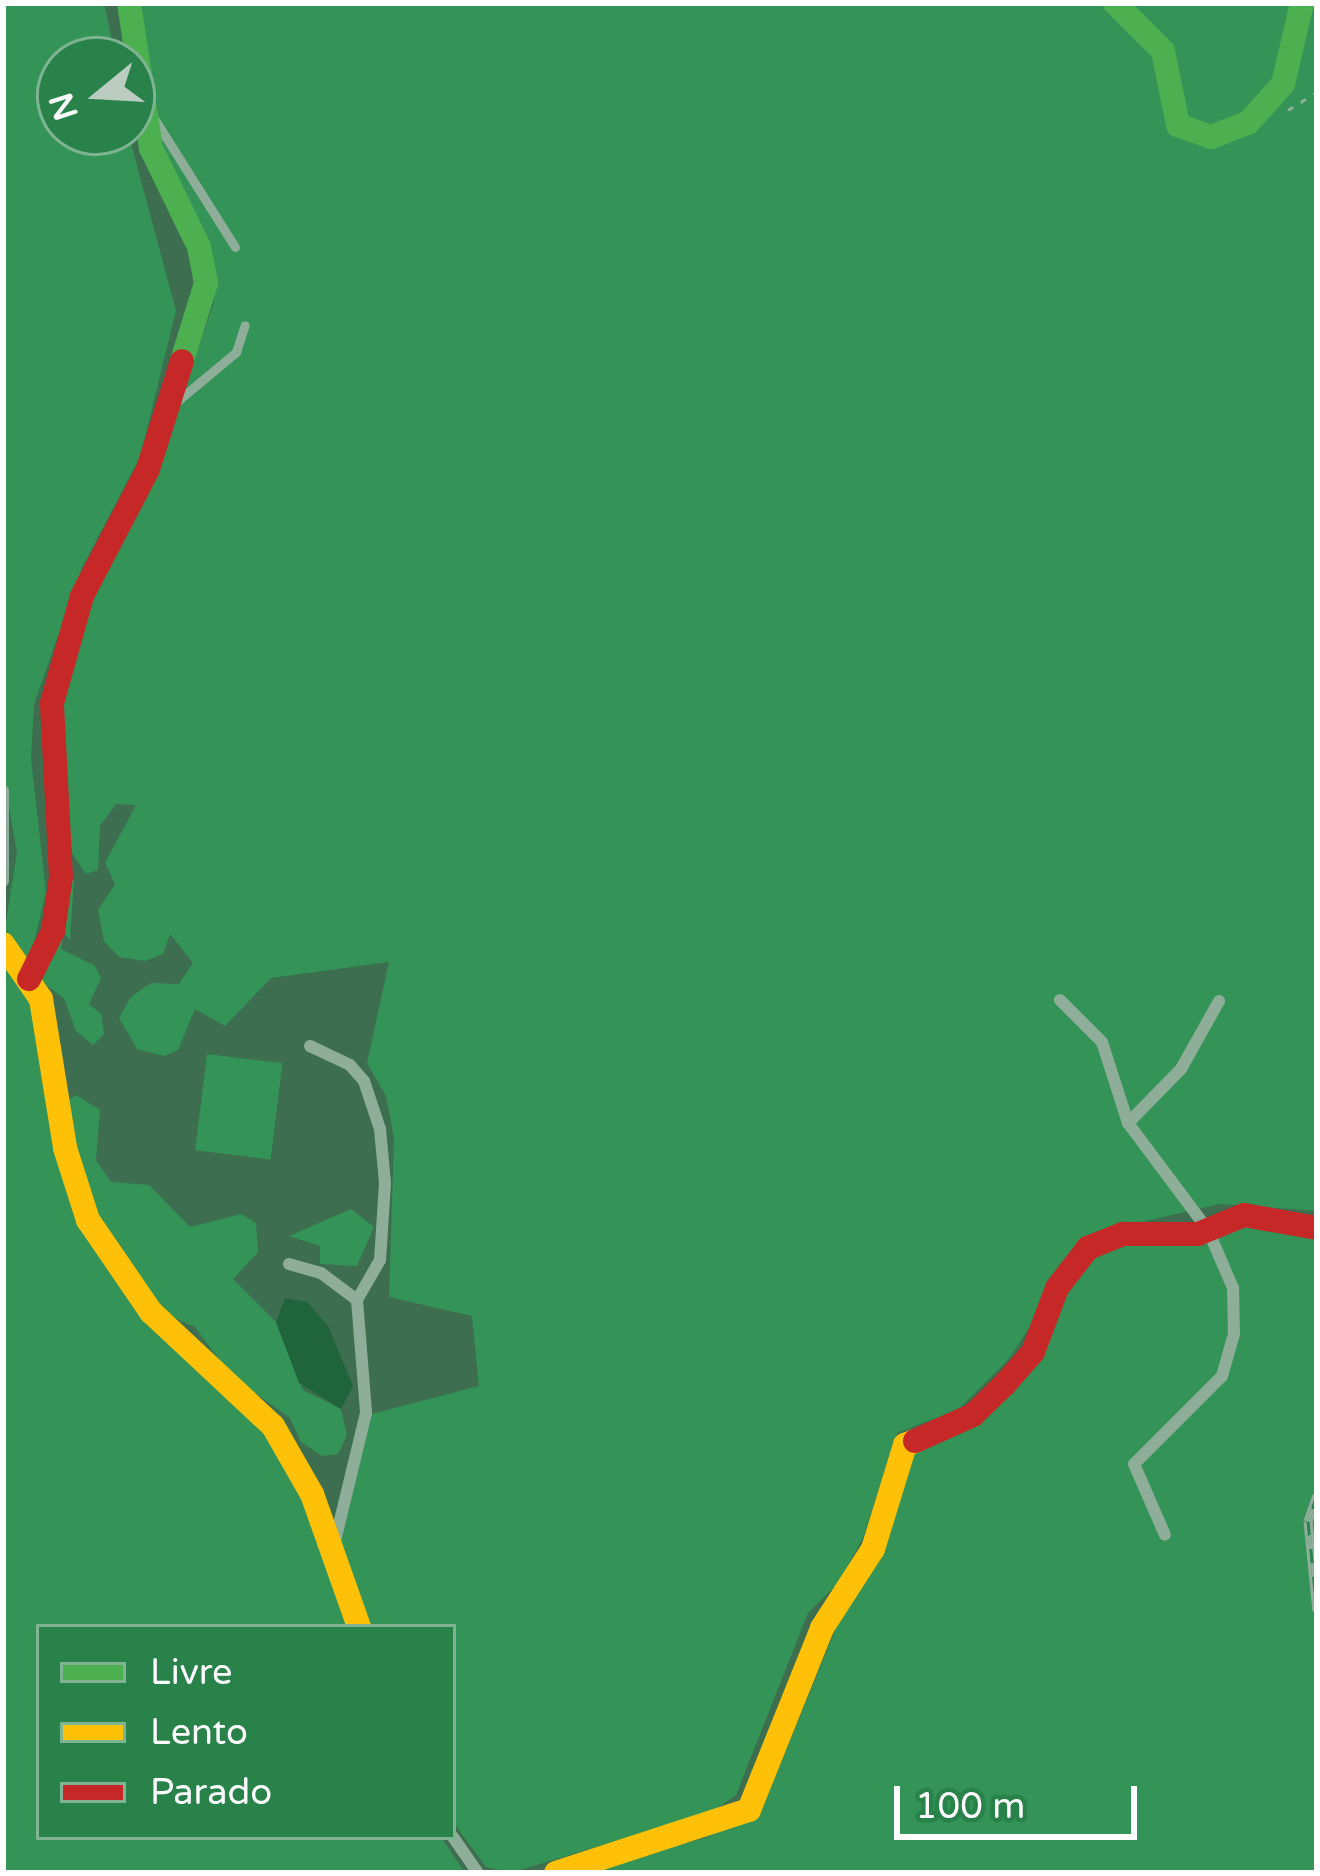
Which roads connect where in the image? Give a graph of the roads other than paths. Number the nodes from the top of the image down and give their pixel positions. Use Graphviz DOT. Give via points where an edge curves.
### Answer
graph roads {
  1 [pos="129,3"];
  2 [pos="1115,3"];
  3 [pos="1302,3"];
  4 [pos="134,36"];
  5 [pos="156,121"];
  6 [pos="155,156"];
  7 [pos="235,247"];
  8 [pos="245,325"];
  9 [pos="168,410"];
  10 [pos="3,791"];
  11 [pos="3,881"];
  12 [pos="3,944"];
  13 [pos="29,979"];
  14 [pos="1060,1000"];
  15 [pos="1220,1001"];
  16 [pos="310,1046"];
  17 [pos="1128,1123"];
  18 [pos="1317,1228"];
  19 [pos="1208,1230"];
  20 [pos="289,1264"];
  21 [pos="357,1300"];
  22 [pos="1166,1535"];
  23 [pos="336,1560"];
  24 [pos="358,1624"];
  25 [pos="455,1840"];
  26 [pos="478,1873"];
  27 [pos="556,1873"];
  1 -- 4 [label="street"];
  2 -- 3 [label="street" via="1163,51 1178,125 1211,137 1248,123 1283,84"];
  5 -- 7 [label="lane"];
  6 -- 9 [label="street" via="199,247 206,283"];
  8 -- 9 [label="lane" via="236,352"];
  9 -- 13 [label="street" via="148,470 82,596 52,703 61,877 53,931"];
  10 -- 11 [label="street"];
  12 -- 13 [label="street"];
  13 -- 23 [label="street" via="46,1021 65,1148 88,1220 151,1312 273,1426 312,1494"];
  14 -- 17 [label="street" via="1102,1042"];
  15 -- 17 [label="street" via="1181,1069"];
  16 -- 21 [label="street" via="350,1065 380,1129 383,1242"];
  17 -- 19 [label="street"];
  18 -- 19 [label="street" via="1244,1215"];
  19 -- 22 [label="street" via="1228,1267 1235,1312 1222,1376 1134,1463"];
  19 -- 27 [label="street" via="1123,1234 1088,1248 1057,1288 1023,1364 973,1415 905,1445 873,1549 822,1628 748,1810"];
  20 -- 21 [label="street" via="321,1273"];
  21 -- 23 [label="street" via="366,1413 334,1533"];
  23 -- 24 [label="street"];
  25 -- 26 [label="street"];
}
